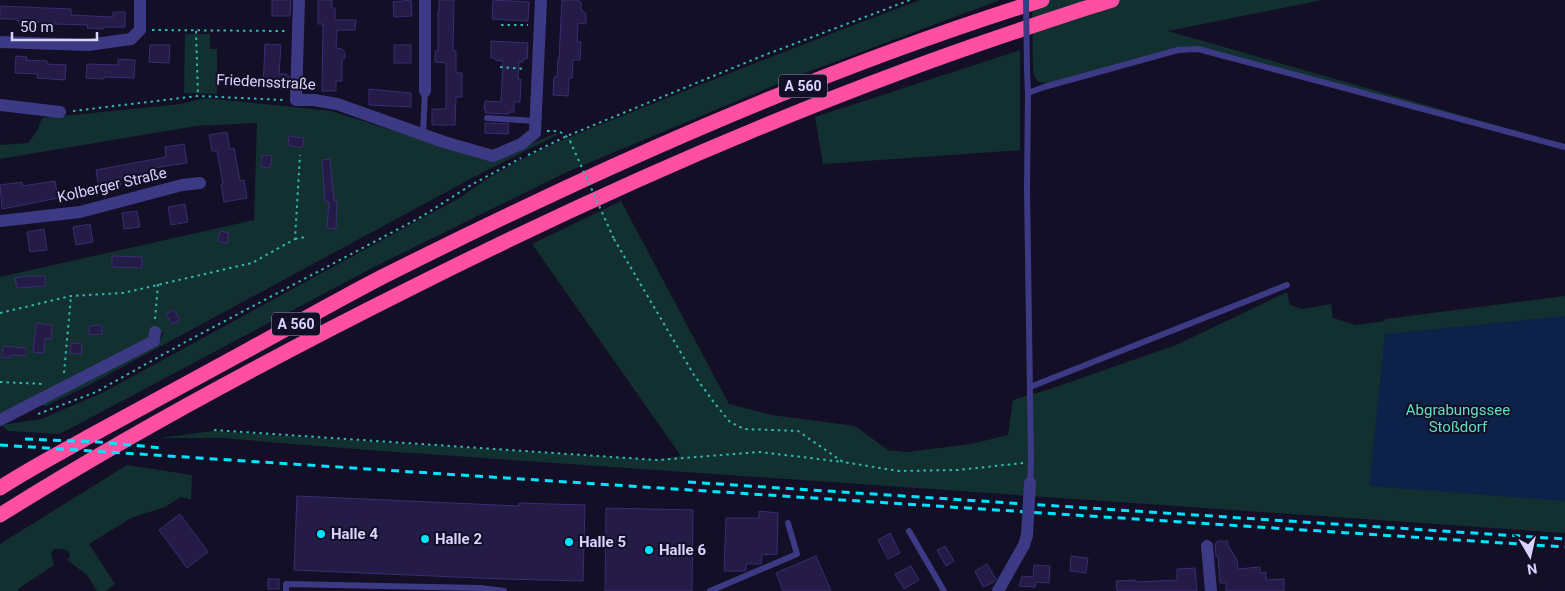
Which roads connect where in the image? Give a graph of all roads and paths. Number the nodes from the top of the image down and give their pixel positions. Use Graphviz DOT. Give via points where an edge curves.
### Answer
graph roads {
  1 [pos="140,0"];
  2 [pos="299,0"];
  3 [pos="424,0"];
  4 [pos="541,0"];
  5 [pos="910,0"];
  6 [pos="1026,0"];
  7 [pos="1042,0"];
  8 [pos="1112,0"];
  9 [pos="501,24"];
  10 [pos="540,25"];
  11 [pos="140,30"];
  12 [pos="196,30"];
  13 [pos="298,31"];
  14 [pos="0,42"];
  15 [pos="500,67"];
  16 [pos="538,70"];
  17 [pos="425,91"];
  18 [pos="1028,93"];
  19 [pos="198,96"];
  20 [pos="296,100"];
  21 [pos="0,105"];
  22 [pos="60,112"];
  23 [pos="487,118"];
  24 [pos="535,127"];
  25 [pos="423,135"];
  26 [pos="567,136"];
  27 [pos="1565,147"];
  28 [pos="300,155"];
  29 [pos="200,183"];
  30 [pos="0,221"];
  31 [pos="294,238"];
  32 [pos="306,238"];
  33 [pos="158,284"];
  34 [pos="1287,285"];
  35 [pos="71,296"];
  36 [pos="0,313"];
  37 [pos="155,332"];
  38 [pos="63,381"];
  39 [pos="0,382"];
  40 [pos="47,384"];
  41 [pos="1030,387"];
  42 [pos="31,415"];
  43 [pos="0,420"];
  44 [pos="214,430"];
  45 [pos="843,462"];
  46 [pos="1031,462"];
  47 [pos="1030,483"];
  48 [pos="0,488"];
  49 [pos="0,515"];
  50 [pos="788,522"];
  51 [pos="910,531"];
  52 [pos="1207,546"];
  53 [pos="480,590"];
  54 [pos="286,591"];
  55 [pos="504,591"];
  56 [pos="710,591"];
  57 [pos="944,591"];
  58 [pos="998,591"];
  59 [pos="1211,591"];
  1 -- 11 [label="street"];
  2 -- 13 [label="street"];
  3 -- 17 [label="street"];
  4 -- 10 [label="street"];
  5 -- 26 [label="path"];
  6 -- 18 [label="lane, bridge"];
  7 -- 48 [label="highway, A 560" via="983,18 797,88 573,186 379,279"];
  8 -- 49 [label="highway, A 560" via="872,83 583,205 329,328 89,461"];
  9 -- 10 [label="path"];
  10 -- 16 [label="street"];
  11 -- 12 [label="path"];
  11 -- 14 [label="street" via="131,39 88,44"];
  12 -- 13 [label="path"];
  12 -- 19 [label="path"];
  13 -- 20 [label="street"];
  15 -- 16 [label="path"];
  16 -- 24 [label="street"];
  17 -- 25 [label="lane"];
  18 -- 27 [label="lane" via="1178,50 1198,49"];
  18 -- 41 [label="lane"];
  19 -- 20 [label="path, Friedensstraße"];
  19 -- 22 [label="path, Friedensstraße"];
  20 -- 25 [label="street, Friedensstraße" via="337,104"];
  21 -- 22 [label="street"];
  23 -- 24 [label="lane"];
  24 -- 25 [label="street, Friedensstraße" via="521,144 493,156"];
  24 -- 26 [label="path" via="546,131 559,130"];
  26 -- 42 [label="path" via="492,173 421,217 96,392"];
  26 -- 45 [label="path, bridge" via="614,239 694,375 730,422 744,430 798,431"];
  28 -- 31 [label="path"];
  29 -- 30 [label="street, Kolberger Straße" via="80,212"];
  31 -- 32 [label="path"];
  31 -- 33 [label="path" via="252,263"];
  33 -- 35 [label="path" via="124,293"];
  33 -- 37 [label="path"];
  34 -- 41 [label="lane"];
  35 -- 36 [label="path"];
  35 -- 38 [label="path"];
  37 -- 43 [label="street" via="154,341"];
  39 -- 40 [label="path"];
  41 -- 46 [label="lane"];
  44 -- 45 [label="path" via="657,460 760,452"];
  45 -- 46 [label="path" via="899,471 958,470"];
  46 -- 47 [label="lane"];
  47 -- 58 [label="street, bridge" via="1027,535"];
  50 -- 56 [label="lane" via="797,554"];
  51 -- 57 [label="lane"];
  52 -- 59 [label="street"];
  53 -- 54 [label="lane" via="286,584"];
  53 -- 55 [label="lane"];
}
